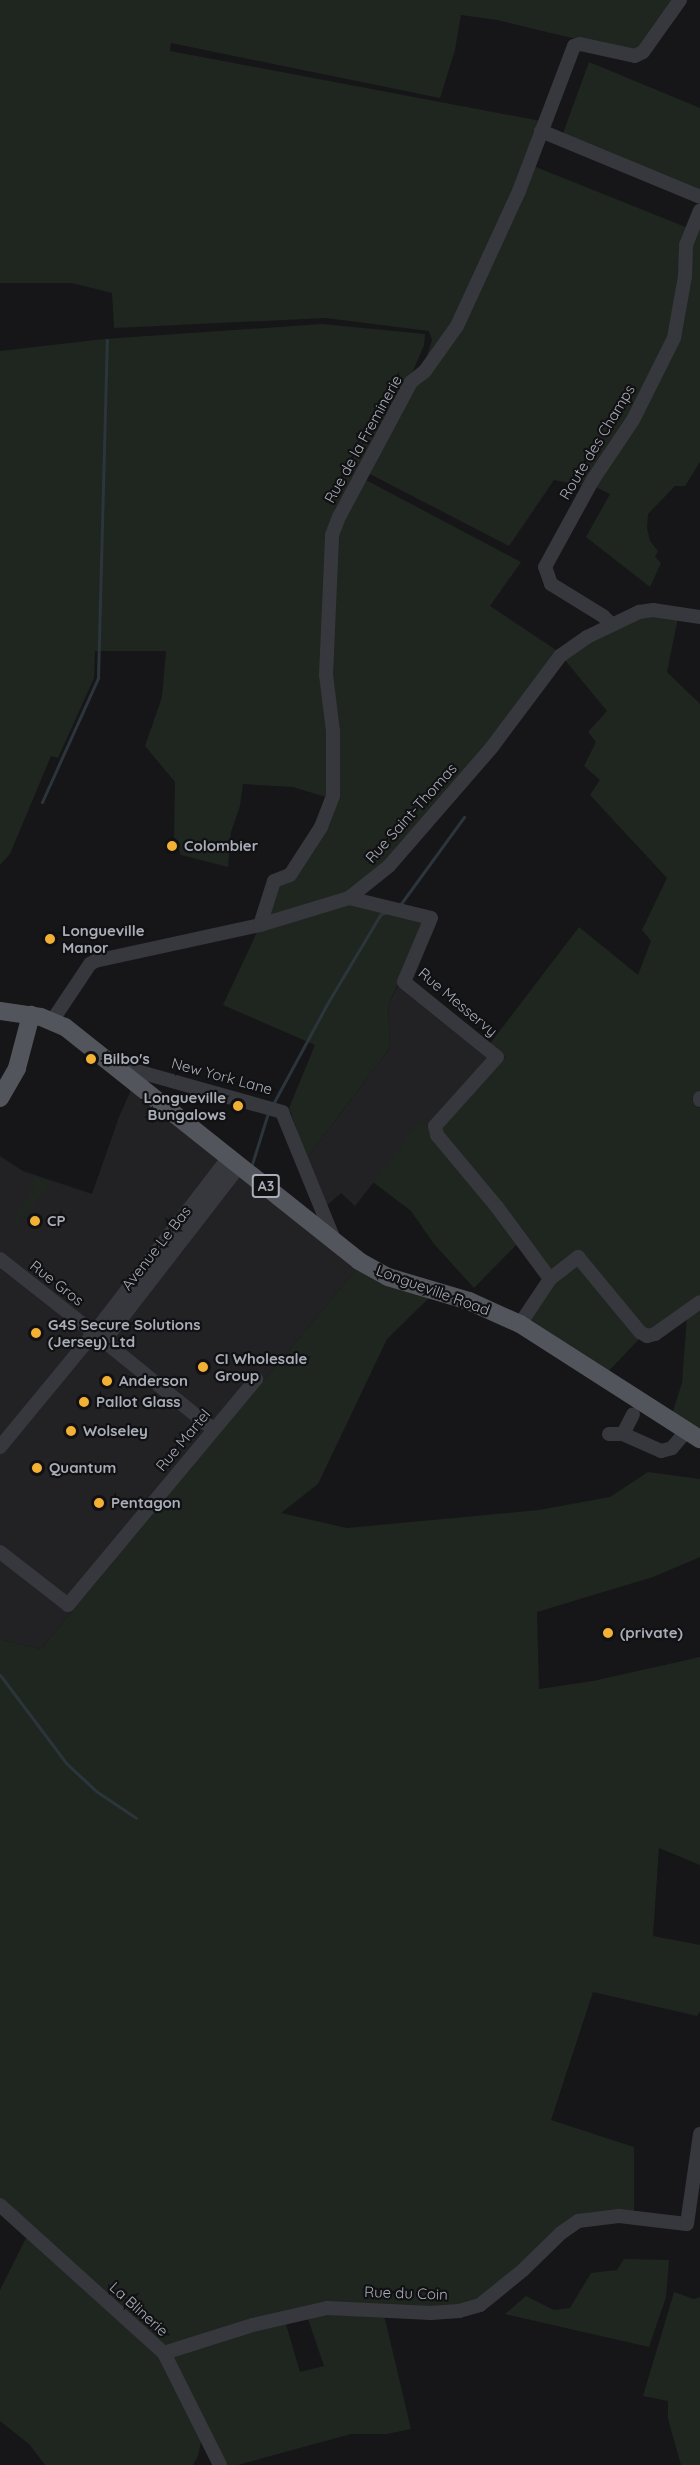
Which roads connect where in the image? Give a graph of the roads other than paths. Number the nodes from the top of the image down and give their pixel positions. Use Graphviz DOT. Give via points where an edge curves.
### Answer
graph roads {
  1 [pos="680,0"];
  2 [pos="541,131"];
  3 [pos="700,197"];
  4 [pos="700,211"];
  5 [pos="700,617"];
  6 [pos="611,624"];
  7 [pos="349,898"];
  8 [pos="260,925"];
  9 [pos="0,1011"];
  10 [pos="31,1015"];
  11 [pos="52,1021"];
  12 [pos="120,1071"];
  13 [pos="0,1098"];
  14 [pos="235,1161"];
  15 [pos="334,1242"];
  16 [pos="0,1259"];
  17 [pos="550,1279"];
  18 [pos="700,1302"];
  19 [pos="520,1324"];
  20 [pos="99,1337"];
  21 [pos="256,1379"];
  22 [pos="633,1414"];
  23 [pos="213,1429"];
  24 [pos="693,1435"];
  25 [pos="0,1447"];
  26 [pos="0,1552"];
  27 [pos="700,2134"];
  28 [pos="696,2182"];
  29 [pos="0,2205"];
  30 [pos="164,2353"];
  31 [pos="220,2465"];
  1 -- 2 [label="street, Rue de la Freminerie" via="643,52 635,56 574,46"];
  2 -- 3 [label="street"];
  2 -- 8 [label="street, Rue de la Freminerie" via="519,191 457,326 425,371 411,382 332,535 326,675 333,731 333,796 321,827 290,875 274,881"];
  4 -- 6 [label="street, Route des Champs" via="686,245 674,338 633,420 592,482 545,567 551,584"];
  5 -- 6 [label="street, Rue Saint-Thomas" via="653,610"];
  6 -- 7 [label="street, Rue Saint-Thomas" via="560,656 492,747 389,866"];
  7 -- 8 [label="street, Rue Saint-Thomas"];
  7 -- 17 [label="street, Rue Messervy" via="430,918 404,982 497,1057 435,1126 437,1135"];
  8 -- 11 [label="street, Rue Saint-Thomas" via="96,961"];
  9 -- 10 [label="main road, Longueville Road / A3"];
  10 -- 11 [label="main road, Longueville Road / A3"];
  10 -- 13 [label="main road" via="17,1068"];
  11 -- 12 [label="main road, Longueville Road / A3"];
  12 -- 14 [label="main road, Longueville Road / A3"];
  12 -- 15 [label="street, New York Lane" via="140,1072 282,1112"];
  14 -- 15 [label="main road, Longueville Road / A3"];
  14 -- 20 [label="street, Avenue Le Bas"];
  15 -- 19 [label="main road, Longueville Road / A3" via="388,1276 469,1302"];
  16 -- 20 [label="street, Rue Gros"];
  17 -- 18 [label="street" via="578,1257 647,1336"];
  17 -- 19 [label="street"];
  19 -- 24 [label="main road, Longueville Road / A3"];
  20 -- 23 [label="street, Rue Gros"];
  20 -- 25 [label="street, Avenue Le Bas"];
  21 -- 23 [label="street, Rue Martel"];
  22 -- 24 [label="street" via="616,1434 661,1451"];
  23 -- 26 [label="street, Rue Martel" via="68,1605"];
  27 -- 28 [label="street"];
  28 -- 30 [label="street, Rue du Coin" via="687,2224 619,2216 578,2221 480,2305 431,2313 327,2308 253,2325"];
  29 -- 30 [label="street, La Blinerie"];
  30 -- 31 [label="street, La Blinerie"];
}
